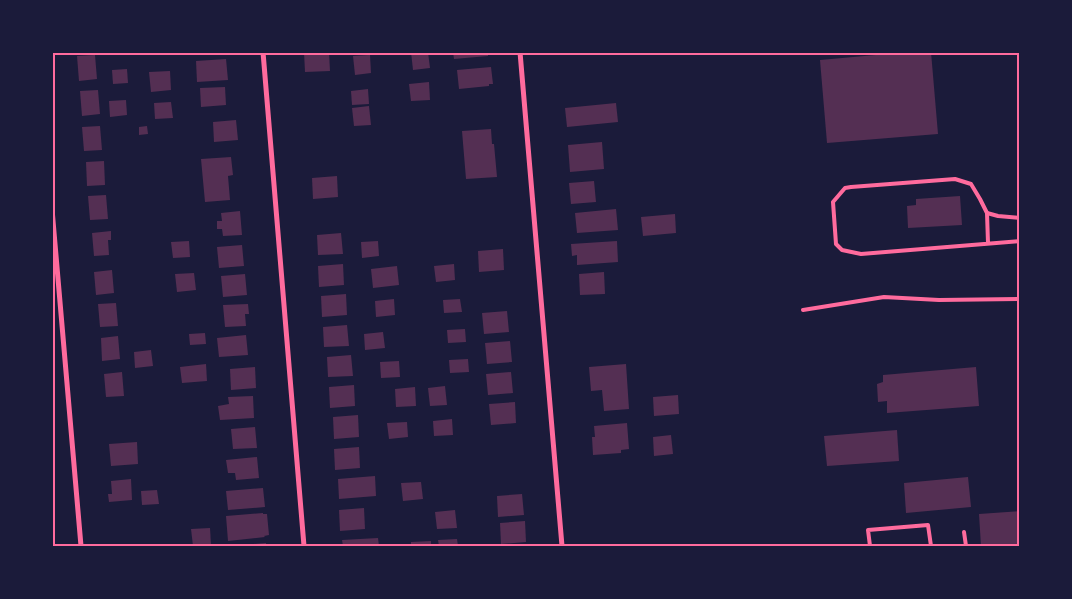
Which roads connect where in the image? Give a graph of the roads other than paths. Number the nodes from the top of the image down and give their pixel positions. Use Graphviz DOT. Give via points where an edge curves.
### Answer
graph roads {
  1 [pos="263,52"];
  2 [pos="520,52"];
  3 [pos="52,209"];
  4 [pos="988,213"];
  5 [pos="1020,218"];
  6 [pos="1020,241"];
  7 [pos="988,243"];
  8 [pos="1020,298"];
  9 [pos="803,310"];
  10 [pos="964,532"];
  11 [pos="81,546"];
  12 [pos="304,546"];
  13 [pos="562,546"];
  14 [pos="870,546"];
  15 [pos="931,546"];
  16 [pos="966,546"];
  1 -- 12 [label="street"];
  2 -- 13 [label="street"];
  3 -- 11 [label="street"];
  4 -- 5 [label="lane"];
  4 -- 7 [label="lane"];
  4 -- 7 [label="lane" via="971,184 956,179 845,188 833,202 836,244 842,250 861,254"];
  6 -- 7 [label="lane"];
  8 -- 9 [label="lane" via="939,300 884,297"];
  10 -- 16 [label="lane"];
  14 -- 15 [label="lane" via="868,530 928,525"];
}
